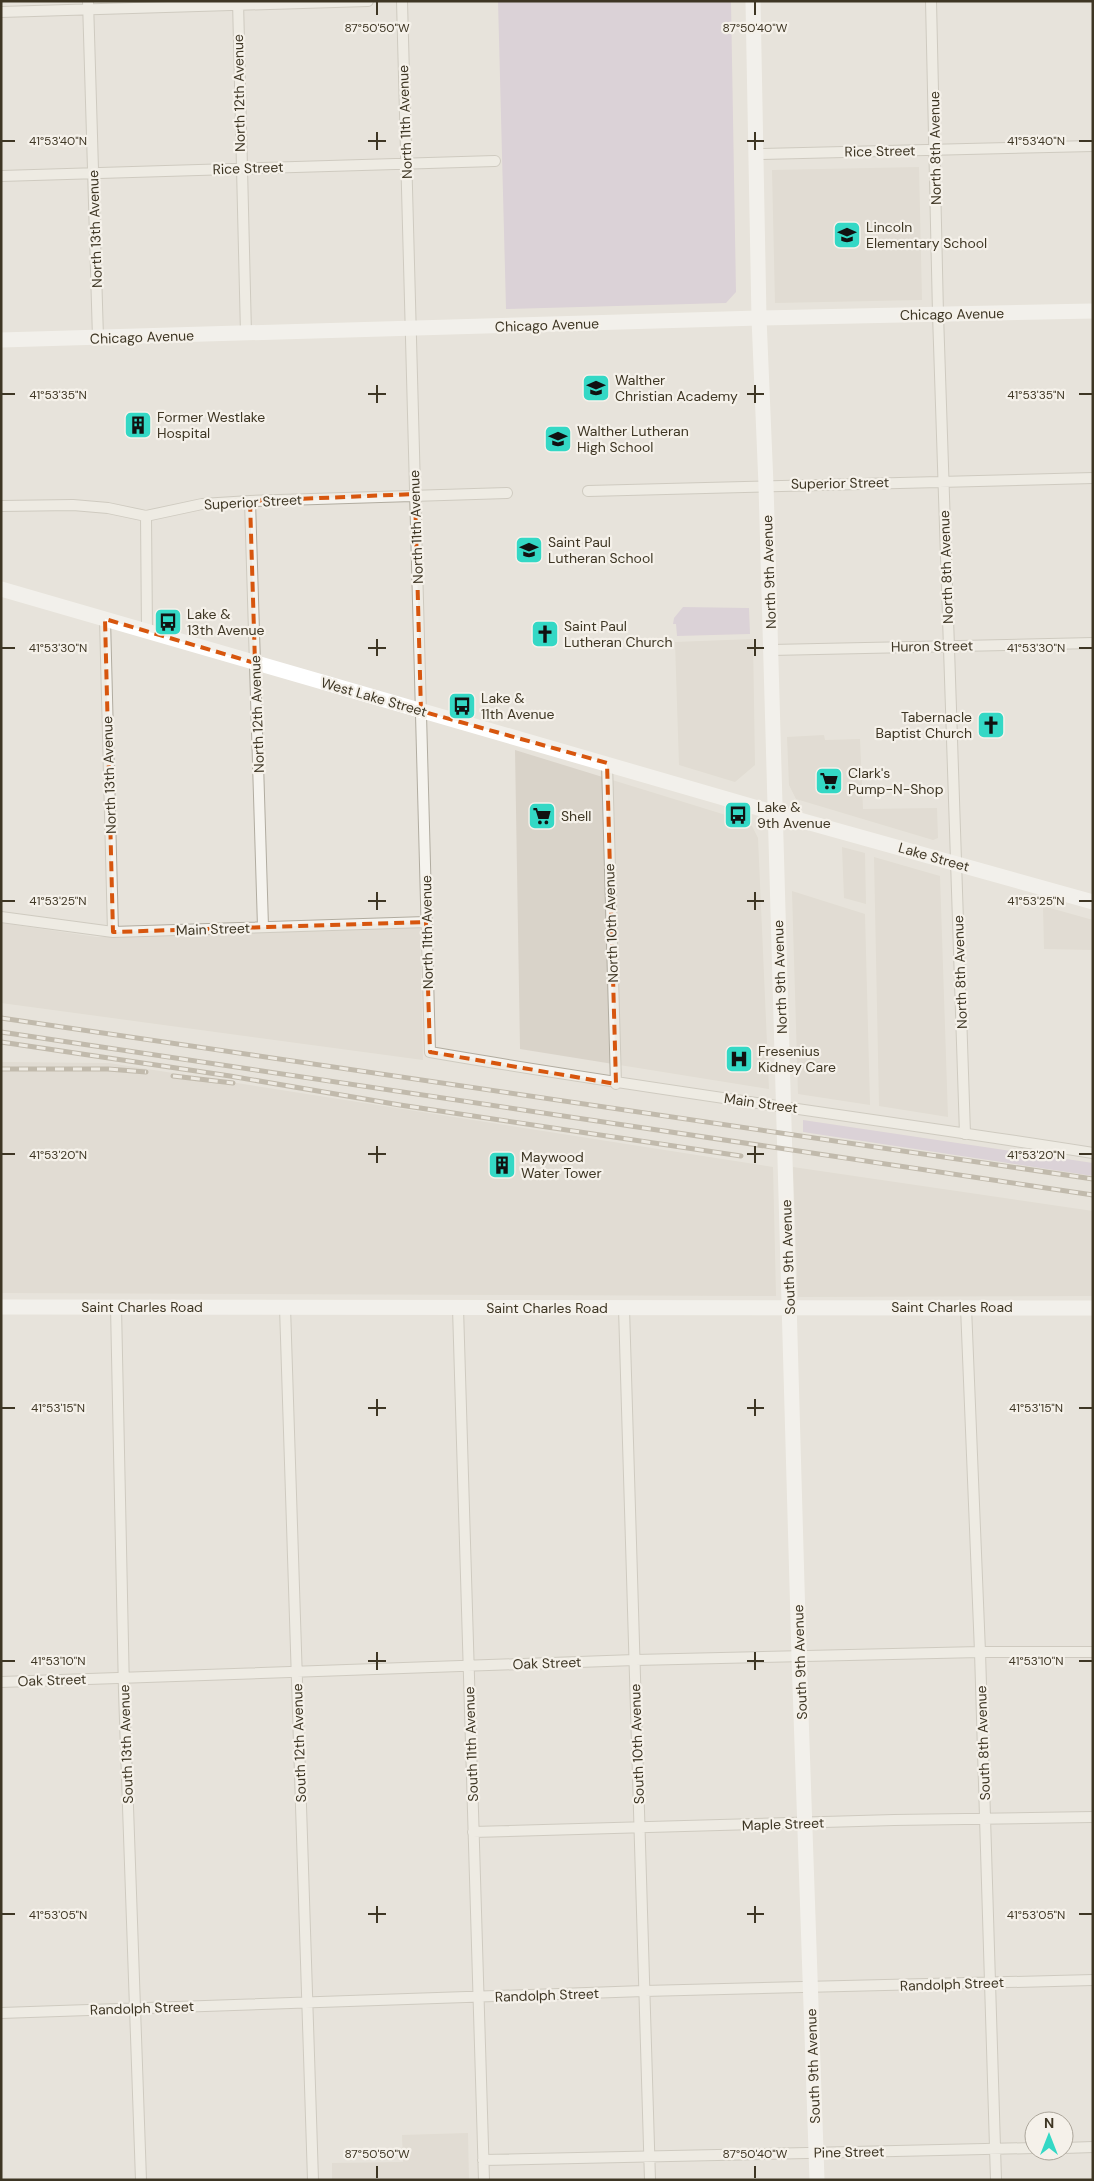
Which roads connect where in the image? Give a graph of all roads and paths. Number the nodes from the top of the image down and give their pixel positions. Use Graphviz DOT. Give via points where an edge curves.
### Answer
graph roads {
  1 [pos="368,1"];
  2 [pos="402,1"];
  3 [pos="752,1"];
  4 [pos="931,1"];
  5 [pos="238,3"];
  6 [pos="88,5"];
  7 [pos="1,12"];
  8 [pos="1093,146"];
  9 [pos="936,150"];
  10 [pos="757,154"];
  11 [pos="495,161"];
  12 [pos="406,163"];
  13 [pos="241,168"];
  14 [pos="94,173"];
  15 [pos="1,176"];
  16 [pos="1093,311"];
  17 [pos="938,314"];
  18 [pos="759,318"];
  19 [pos="411,329"];
  20 [pos="246,334"];
  21 [pos="98,338"];
  22 [pos="1,340"];
  23 [pos="1093,478"];
  24 [pos="944,481"];
  25 [pos="766,485"];
  26 [pos="588,491"];
  27 [pos="507,493"];
  28 [pos="415,494"];
  29 [pos="250,501"];
  30 [pos="1,506"];
  31 [pos="146,516"];
  32 [pos="1,589"];
  33 [pos="105,619"];
  34 [pos="147,632"];
  35 [pos="1093,643"];
  36 [pos="949,646"];
  37 [pos="771,650"];
  38 [pos="255,663"];
  39 [pos="421,711"];
  40 [pos="607,763"];
  41 [pos="776,812"];
  42 [pos="956,864"];
  43 [pos="1093,902"];
  44 [pos="1,917"];
  45 [pos="426,922"];
  46 [pos="263,927"];
  47 [pos="113,932"];
  48 [pos="430,1052"];
  49 [pos="616,1084"];
  50 [pos="784,1106"];
  51 [pos="965,1134"];
  52 [pos="785,1143"];
  53 [pos="1093,1153"];
  54 [pos="1,1307"];
  55 [pos="116,1307"];
  56 [pos="285,1307"];
  57 [pos="966,1307"];
  58 [pos="458,1308"];
  59 [pos="624,1308"];
  60 [pos="790,1308"];
  61 [pos="1093,1308"];
  62 [pos="980,1652"];
  63 [pos="1093,1652"];
  64 [pos="799,1656"];
  65 [pos="634,1660"];
  66 [pos="469,1666"];
  67 [pos="296,1672"];
  68 [pos="124,1677"];
  69 [pos="1,1682"];
  70 [pos="1093,1816"];
  71 [pos="985,1819"];
  72 [pos="806,1823"];
  73 [pos="640,1828"];
  74 [pos="473,1832"];
  75 [pos="1093,1980"];
  76 [pos="990,1983"];
  77 [pos="811,1987"];
  78 [pos="644,1991"];
  79 [pos="478,1997"];
  80 [pos="308,2003"];
  81 [pos="135,2009"];
  82 [pos="1,2013"];
  83 [pos="1093,2147"];
  84 [pos="1024,2148"];
  85 [pos="1074,2148"];
  86 [pos="995,2149"];
  87 [pos="816,2153"];
  88 [pos="650,2156"];
  89 [pos="483,2160"];
  90 [pos="141,2180"];
  91 [pos="314,2180"];
  92 [pos="484,2180"];
  93 [pos="650,2180"];
  94 [pos="817,2180"];
  95 [pos="996,2180"];
  1 -- 5 [label="street"];
  2 -- 12 [label="street, North 11th Avenue"];
  3 -- 10 [label="main road, North 9th Avenue"];
  4 -- 9 [label="street, North 8th Avenue"];
  5 -- 6 [label="street"];
  5 -- 13 [label="street, North 12th Avenue"];
  6 -- 7 [label="street"];
  6 -- 14 [label="street, North 13th Avenue"];
  8 -- 9 [label="street, Rice Street"];
  9 -- 10 [label="street, Rice Street"];
  9 -- 17 [label="street, North 8th Avenue"];
  10 -- 18 [label="main road, North 9th Avenue"];
  11 -- 12 [label="street, Rice Street"];
  12 -- 13 [label="street, Rice Street"];
  12 -- 19 [label="street, North 11th Avenue"];
  13 -- 14 [label="street, Rice Street"];
  13 -- 20 [label="street, North 12th Avenue"];
  14 -- 15 [label="street, Rice Street"];
  14 -- 21 [label="street, North 13th Avenue"];
  16 -- 17 [label="main road, Chicago Avenue"];
  17 -- 18 [label="main road, Chicago Avenue"];
  17 -- 24 [label="street, North 8th Avenue"];
  18 -- 19 [label="main road, Chicago Avenue"];
  18 -- 25 [label="main road, North 9th Avenue"];
  19 -- 20 [label="main road, Chicago Avenue"];
  19 -- 28 [label="street, North 11th Avenue"];
  20 -- 21 [label="main road, Chicago Avenue"];
  21 -- 22 [label="main road, Chicago Avenue"];
  23 -- 24 [label="street, Superior Street"];
  24 -- 25 [label="street, Superior Street"];
  24 -- 36 [label="street, North 8th Avenue"];
  25 -- 26 [label="street, Superior Street"];
  25 -- 37 [label="main road, North 9th Avenue"];
  27 -- 28 [label="street, Superior Street"];
  28 -- 29 [label="street, Superior Street"];
  28 -- 39 [label="street, North 11th Avenue"];
  29 -- 31 [label="street, Superior Street" via="202,504"];
  29 -- 38 [label="street, North 12th Avenue"];
  30 -- 31 [label="street, Superior Street" via="73,505"];
  31 -- 34 [label="street"];
  32 -- 33 [label="main road, West Lake Street"];
  33 -- 34 [label="main road, West Lake Street"];
  33 -- 47 [label="street, North 13th Avenue"];
  34 -- 38 [label="main road, West Lake Street"];
  35 -- 36 [label="street, Huron Street"];
  36 -- 37 [label="street, Huron Street"];
  36 -- 42 [label="street, North 8th Avenue"];
  37 -- 41 [label="main road, North 9th Avenue"];
  38 -- 39 [label="main road, West Lake Street"];
  38 -- 46 [label="street, North 12th Avenue"];
  39 -- 40 [label="main road, West Lake Street"];
  39 -- 45 [label="street, North 11th Avenue"];
  40 -- 41 [label="main road, West Lake Street"];
  40 -- 49 [label="street, North 10th Avenue"];
  41 -- 42 [label="main road, Lake Street"];
  41 -- 50 [label="main road, North 9th Avenue"];
  42 -- 43 [label="main road, Lake Street"];
  42 -- 51 [label="street, North 8th Avenue"];
  44 -- 47 [label="street, Main Street"];
  45 -- 46 [label="street, Main Street"];
  45 -- 48 [label="street, North 11th Avenue"];
  46 -- 47 [label="street, Main Street"];
  48 -- 49 [label="street, Main Street"];
  49 -- 50 [label="street, Main Street"];
  50 -- 51 [label="street, Main Street"];
  50 -- 52 [label="main road, North 9th Avenue"];
  51 -- 53 [label="street, Main Street"];
  52 -- 60 [label="main road, South 9th Avenue"];
  54 -- 55 [label="main road, Saint Charles Road"];
  55 -- 56 [label="main road, Saint Charles Road"];
  55 -- 68 [label="street, South 13th Avenue"];
  56 -- 58 [label="main road, Saint Charles Road"];
  56 -- 67 [label="street, South 12th Avenue"];
  57 -- 60 [label="main road, Saint Charles Road"];
  57 -- 61 [label="main road, Saint Charles Road"];
  57 -- 62 [label="street, South 8th Avenue"];
  58 -- 59 [label="main road, Saint Charles Road"];
  58 -- 66 [label="street, South 11th Avenue"];
  59 -- 60 [label="main road, Saint Charles Road"];
  59 -- 65 [label="street, South 10th Avenue"];
  60 -- 64 [label="main road, South 9th Avenue"];
  62 -- 63 [label="street, Oak Street"];
  62 -- 64 [label="street, Oak Street"];
  62 -- 71 [label="street, South 8th Avenue"];
  64 -- 65 [label="street, Oak Street"];
  64 -- 72 [label="main road, South 9th Avenue"];
  65 -- 66 [label="street, Oak Street"];
  65 -- 73 [label="street, South 10th Avenue"];
  66 -- 67 [label="street, Oak Street"];
  66 -- 74 [label="street, South 11th Avenue"];
  67 -- 68 [label="street, Oak Street"];
  67 -- 80 [label="street, South 12th Avenue"];
  68 -- 69 [label="street, Oak Street"];
  68 -- 81 [label="street, South 13th Avenue"];
  70 -- 71 [label="street, Maple Street"];
  71 -- 72 [label="street, Maple Street"];
  71 -- 76 [label="street, South 8th Avenue"];
  72 -- 73 [label="street, Maple Street"];
  72 -- 77 [label="main road, South 9th Avenue"];
  73 -- 74 [label="street, Maple Street"];
  73 -- 78 [label="street, South 10th Avenue"];
  74 -- 79 [label="street, South 11th Avenue"];
  75 -- 76 [label="street, Randolph Street"];
  76 -- 77 [label="street, Randolph Street"];
  76 -- 86 [label="street, South 8th Avenue"];
  77 -- 78 [label="street, Randolph Street"];
  77 -- 87 [label="main road, South 9th Avenue"];
  78 -- 79 [label="street, Randolph Street"];
  78 -- 88 [label="street, South 10th Avenue"];
  79 -- 80 [label="street, Randolph Street"];
  79 -- 89 [label="street, South 11th Avenue"];
  80 -- 81 [label="street, Randolph Street"];
  80 -- 91 [label="street, South 12th Avenue"];
  81 -- 82 [label="street, Randolph Street"];
  81 -- 90 [label="street, South 13th Avenue"];
  83 -- 85 [label="street"];
  84 -- 86 [label="street, Pine Street"];
  86 -- 87 [label="street, Pine Street"];
  86 -- 95 [label="street, South 8th Avenue"];
  87 -- 88 [label="street, Pine Street"];
  87 -- 94 [label="main road, South 9th Avenue"];
  88 -- 89 [label="street, Pine Street"];
  88 -- 93 [label="street, South 10th Avenue"];
  89 -- 92 [label="street, South 11th Avenue"];
}
